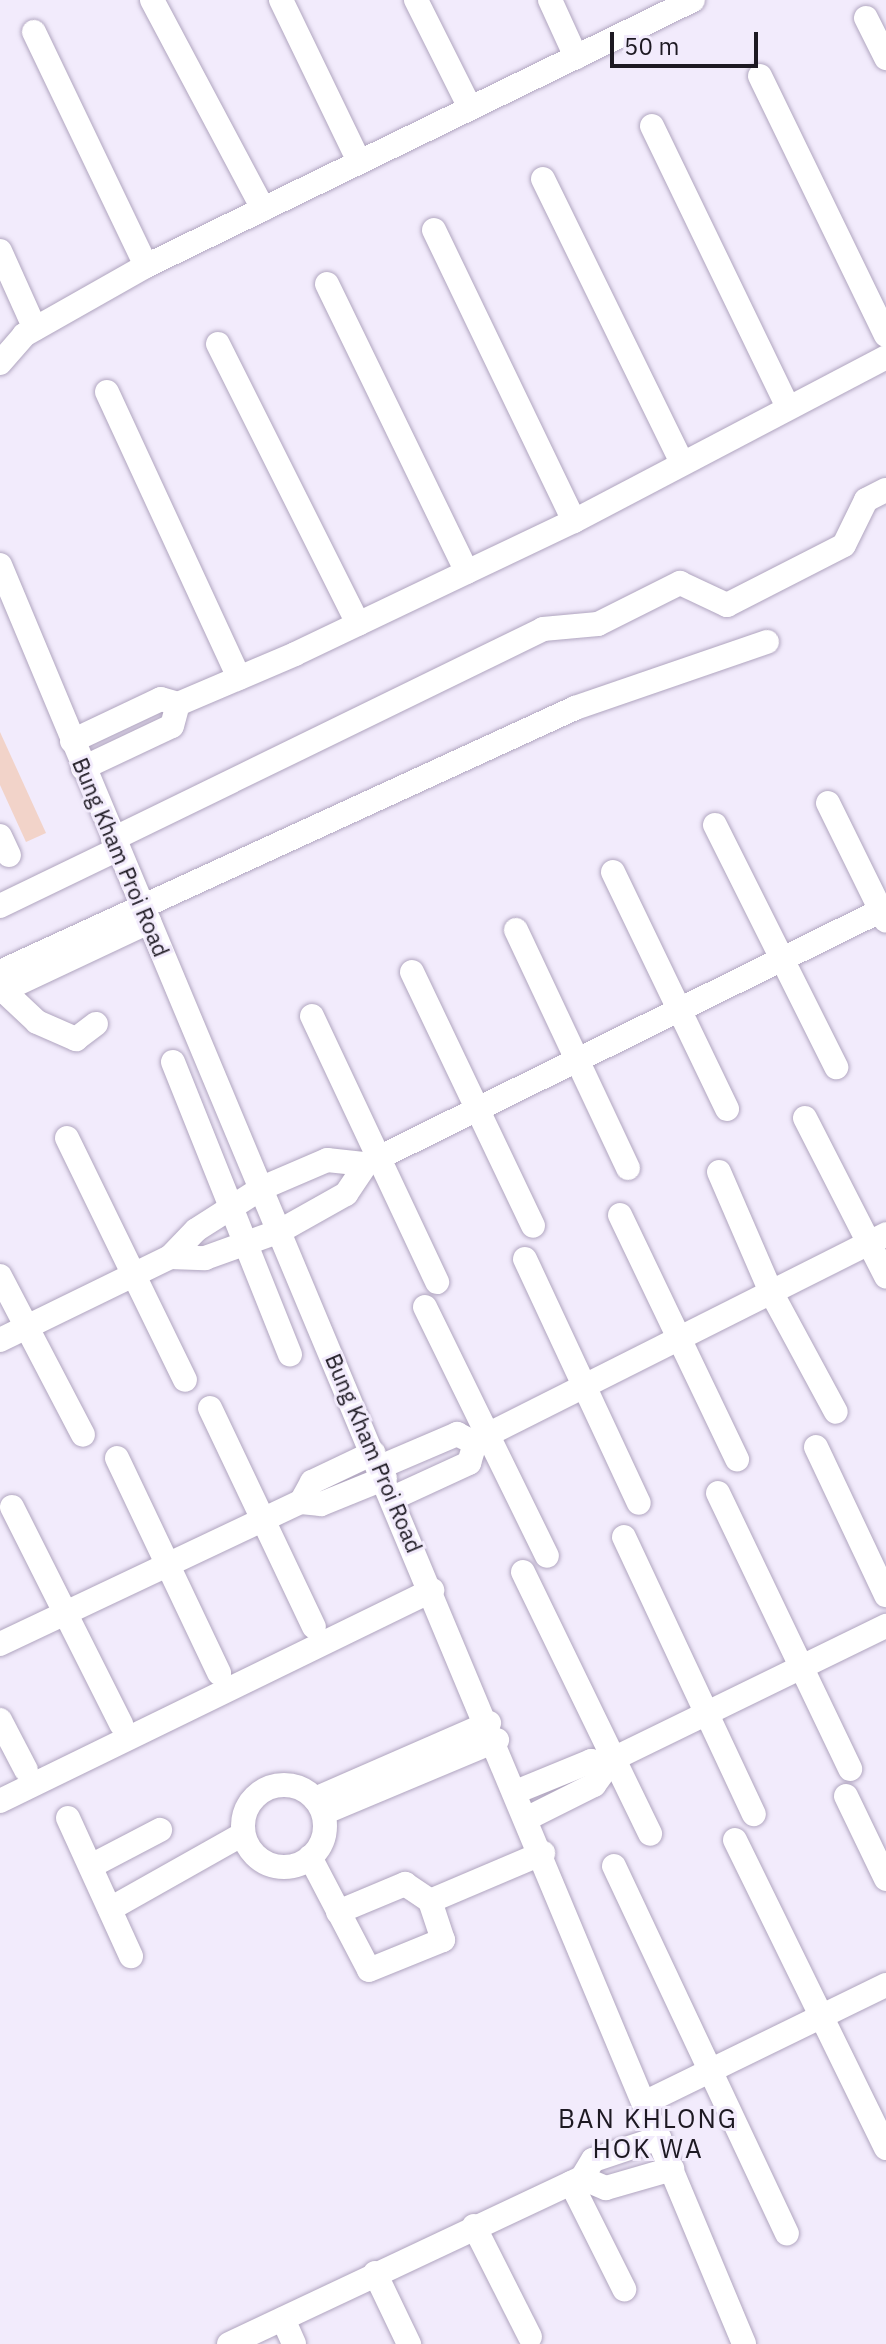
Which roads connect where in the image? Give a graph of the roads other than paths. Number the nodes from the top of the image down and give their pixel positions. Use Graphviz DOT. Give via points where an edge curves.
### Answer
graph roads {
  1 [pos="152,0"];
  2 [pos="281,0"];
  3 [pos="416,0"];
  4 [pos="550,0"];
  5 [pos="686,2"];
  6 [pos="866,18"];
  7 [pos="34,32"];
  8 [pos="576,57"];
  9 [pos="886,58"];
  10 [pos="760,76"];
  11 [pos="469,106"];
  12 [pos="652,126"];
  13 [pos="359,161"];
  14 [pos="543,179"];
  15 [pos="263,209"];
  16 [pos="434,230"];
  17 [pos="0,251"];
  18 [pos="146,266"];
  19 [pos="327,284"];
  20 [pos="20,334"];
  21 [pos="886,335"];
  22 [pos="218,344"];
  23 [pos="886,357"];
  24 [pos="0,363"];
  25 [pos="107,392"];
  26 [pos="787,405"];
  27 [pos="680,459"];
  28 [pos="886,490"];
  29 [pos="574,521"];
  30 [pos="0,565"];
  31 [pos="467,572"];
  32 [pos="358,624"];
  33 [pos="767,642"];
  34 [pos="239,678"];
  35 [pos="178,704"];
  36 [pos="72,741"];
  37 [pos="83,768"];
  38 [pos="828,803"];
  39 [pos="715,825"];
  40 [pos="116,844"];
  41 [pos="613,872"];
  42 [pos="0,906"];
  43 [pos="145,913"];
  44 [pos="884,913"];
  45 [pos="516,930"];
  46 [pos="782,959"];
  47 [pos="412,972"];
  48 [pos="1,985"];
  49 [pos="679,1010"];
  50 [pos="312,1016"];
  51 [pos="96,1024"];
  52 [pos="578,1059"];
  53 [pos="173,1062"];
  54 [pos="836,1067"];
  55 [pos="477,1109"];
  56 [pos="727,1109"];
  57 [pos="805,1118"];
  58 [pos="67,1138"];
  59 [pos="372,1161"];
  60 [pos="628,1168"];
  61 [pos="719,1172"];
  62 [pos="262,1188"];
  63 [pos="235,1206"];
  64 [pos="620,1215"];
  65 [pos="533,1226"];
  66 [pos="280,1231"];
  67 [pos="877,1238"];
  68 [pos="248,1243"];
  69 [pos="170,1257"];
  70 [pos="525,1259"];
  71 [pos="130,1274"];
  72 [pos="0,1276"];
  73 [pos="886,1276"];
  74 [pos="437,1282"];
  75 [pos="771,1292"];
  76 [pos="425,1307"];
  77 [pos="26,1327"];
  78 [pos="0,1340"];
  79 [pos="680,1340"];
  80 [pos="290,1355"];
  81 [pos="185,1380"];
  82 [pos="585,1390"];
  83 [pos="210,1408"];
  84 [pos="836,1412"];
  85 [pos="83,1435"];
  86 [pos="482,1438"];
  87 [pos="816,1447"];
  88 [pos="117,1458"];
  89 [pos="737,1459"];
  90 [pos="383,1474"];
  91 [pos="718,1493"];
  92 [pos="639,1503"];
  93 [pos="12,1507"];
  94 [pos="262,1521"];
  95 [pos="624,1537"];
  96 [pos="547,1556"];
  97 [pos="169,1565"];
  98 [pos="523,1572"];
  99 [pos="432,1590"];
  100 [pos="886,1595"];
  101 [pos="67,1612"];
  102 [pos="886,1626"];
  103 [pos="314,1627"];
  104 [pos="0,1644"];
  105 [pos="802,1667"];
  106 [pos="219,1673"];
  107 [pos="707,1713"];
  108 [pos="0,1720"];
  109 [pos="121,1724"];
  110 [pos="493,1731"];
  111 [pos="608,1762"];
  112 [pos="850,1769"];
  113 [pos="26,1770"];
  114 [pos="518,1791"];
  115 [pos="846,1796"];
  116 [pos="0,1801"];
  117 [pos="319,1806"];
  118 [pos="754,1814"];
  119 [pos="530,1817"];
  120 [pos="68,1818"];
  121 [pos="160,1830"];
  122 [pos="650,1834"];
  123 [pos="735,1840"];
  124 [pos="247,1841"];
  125 [pos="543,1853"];
  126 [pos="310,1857"];
  127 [pos="91,1866"];
  128 [pos="614,1866"];
  129 [pos="886,1879"];
  130 [pos="430,1901"];
  131 [pos="110,1909"];
  132 [pos="338,1912"];
  133 [pos="131,1956"];
  134 [pos="886,1985"];
  135 [pos="825,2016"];
  136 [pos="711,2072"];
  137 [pos="644,2103"];
  138 [pos="659,2138"];
  139 [pos="886,2148"];
  140 [pos="672,2169"];
  141 [pos="577,2181"];
  142 [pos="474,2226"];
  143 [pos="787,2233"];
  144 [pos="375,2273"];
  145 [pos="624,2289"];
  146 [pos="283,2319"];
  147 [pos="530,2337"];
  148 [pos="229,2344"];
  149 [pos="294,2344"];
  150 [pos="409,2344"];
  151 [pos="744,2344"];
  1 -- 15 [label="street"];
  2 -- 13 [label="street"];
  3 -- 11 [label="street"];
  4 -- 8 [label="street"];
  5 -- 8 [label="street"];
  6 -- 9 [label="street"];
  7 -- 18 [label="street"];
  8 -- 11 [label="street"];
  10 -- 21 [label="street"];
  11 -- 13 [label="street"];
  12 -- 26 [label="street"];
  13 -- 15 [label="street"];
  14 -- 27 [label="street"];
  15 -- 18 [label="street"];
  16 -- 29 [label="street"];
  17 -- 20 [label="street"];
  18 -- 20 [label="street"];
  19 -- 31 [label="street"];
  20 -- 24 [label="street"];
  22 -- 32 [label="street"];
  23 -- 26 [label="street"];
  25 -- 34 [label="street"];
  26 -- 27 [label="street"];
  27 -- 29 [label="street"];
  28 -- 40 [label="street" via="866,500 844,545 727,605 680,583 598,624 543,629"];
  29 -- 31 [label="street"];
  30 -- 36 [label="street, Bung Kham Proi Road"];
  31 -- 32 [label="street"];
  32 -- 34 [label="street"];
  33 -- 43 [label="street" via="575,708"];
  34 -- 35 [label="street"];
  35 -- 36 [label="street" via="161,699"];
  35 -- 37 [label="street" via="172,726"];
  36 -- 37 [label="street, Bung Kham Proi Road"];
  37 -- 40 [label="street, Bung Kham Proi Road"];
  38 -- 44 [label="street"];
  39 -- 46 [label="street"];
  40 -- 42 [label="street"];
  40 -- 43 [label="street, Bung Kham Proi Road"];
  41 -- 49 [label="street"];
  43 -- 48 [label="street"];
  43 -- 62 [label="street, Bung Kham Proi Road"];
  44 -- 46 [label="street"];
  45 -- 52 [label="street"];
  46 -- 49 [label="street"];
  46 -- 54 [label="street"];
  47 -- 55 [label="street"];
  48 -- 51 [label="street" via="37,1022 76,1039"];
  49 -- 52 [label="street"];
  49 -- 56 [label="street"];
  50 -- 59 [label="street"];
  52 -- 55 [label="street"];
  52 -- 60 [label="street"];
  53 -- 63 [label="street"];
  55 -- 59 [label="street"];
  55 -- 65 [label="street"];
  57 -- 67 [label="street"];
  58 -- 71 [label="street"];
  59 -- 62 [label="street" via="327,1160"];
  59 -- 66 [label="street" via="346,1194"];
  59 -- 74 [label="street"];
  61 -- 75 [label="street"];
  62 -- 63 [label="street"];
  62 -- 66 [label="street, Bung Kham Proi Road"];
  63 -- 68 [label="street"];
  63 -- 69 [label="street"];
  64 -- 79 [label="street"];
  66 -- 68 [label="street"];
  66 -- 90 [label="street, Bung Kham Proi Road"];
  67 -- 73 [label="street"];
  67 -- 75 [label="street"];
  68 -- 69 [label="street" via="205,1258"];
  68 -- 80 [label="street"];
  69 -- 71 [label="street"];
  70 -- 82 [label="street"];
  71 -- 77 [label="street"];
  71 -- 81 [label="street"];
  72 -- 77 [label="street"];
  75 -- 79 [label="street"];
  75 -- 84 [label="street"];
  76 -- 86 [label="street"];
  77 -- 78 [label="street"];
  77 -- 85 [label="street"];
  79 -- 82 [label="street"];
  79 -- 89 [label="street"];
  82 -- 86 [label="street"];
  82 -- 92 [label="street"];
  83 -- 94 [label="street"];
  86 -- 90 [label="street" via="457,1434"];
  86 -- 90 [label="street" via="469,1463"];
  86 -- 96 [label="street"];
  87 -- 100 [label="street"];
  88 -- 97 [label="street"];
  90 -- 94 [label="street" via="312,1482 301,1502"];
  90 -- 99 [label="street, Bung Kham Proi Road"];
  91 -- 105 [label="street"];
  93 -- 101 [label="street"];
  94 -- 97 [label="street"];
  94 -- 103 [label="street"];
  95 -- 107 [label="street"];
  97 -- 101 [label="street"];
  97 -- 106 [label="street"];
  98 -- 111 [label="street"];
  99 -- 110 [label="street, Bung Kham Proi Road"];
  99 -- 116 [label="street"];
  101 -- 104 [label="street"];
  101 -- 109 [label="street"];
  102 -- 105 [label="street"];
  105 -- 107 [label="street"];
  105 -- 112 [label="street"];
  107 -- 111 [label="street"];
  107 -- 118 [label="street"];
  108 -- 113 [label="street"];
  110 -- 114 [label="street, Bung Kham Proi Road"];
  110 -- 117 [label="street"];
  111 -- 114 [label="street" via="591,1761"];
  111 -- 119 [label="street" via="594,1785"];
  111 -- 122 [label="street"];
  114 -- 119 [label="street, Bung Kham Proi Road"];
  115 -- 129 [label="street"];
  117 -- 124 [label="street" via="297,1787 266,1789 245,1812"];
  117 -- 126 [label="street" via="323,1840"];
  119 -- 125 [label="street, Bung Kham Proi Road"];
  120 -- 127 [label="street"];
  121 -- 127 [label="street"];
  123 -- 135 [label="street"];
  124 -- 126 [label="street" via="281,1867"];
  124 -- 131 [label="street"];
  125 -- 130 [label="street"];
  125 -- 137 [label="street, Bung Kham Proi Road"];
  126 -- 132 [label="street"];
  127 -- 131 [label="street"];
  128 -- 136 [label="street"];
  130 -- 132 [label="street" via="405,1884"];
  130 -- 132 [label="street" via="443,1940 372,1971"];
  131 -- 133 [label="street"];
  134 -- 135 [label="street"];
  135 -- 136 [label="street"];
  135 -- 139 [label="street"];
  136 -- 137 [label="street"];
  136 -- 143 [label="street"];
  137 -- 138 [label="street, Bung Kham Proi Road"];
  138 -- 140 [label="street, Bung Kham Proi Road"];
  138 -- 141 [label="street" via="593,2160"];
  140 -- 141 [label="street" via="606,2188"];
  140 -- 151 [label="street, Bung Kham Proi Road"];
  141 -- 142 [label="street"];
  141 -- 145 [label="street"];
  142 -- 144 [label="street"];
  142 -- 147 [label="street"];
  144 -- 146 [label="street"];
  144 -- 150 [label="street"];
  146 -- 148 [label="street"];
  146 -- 149 [label="street"];
}
